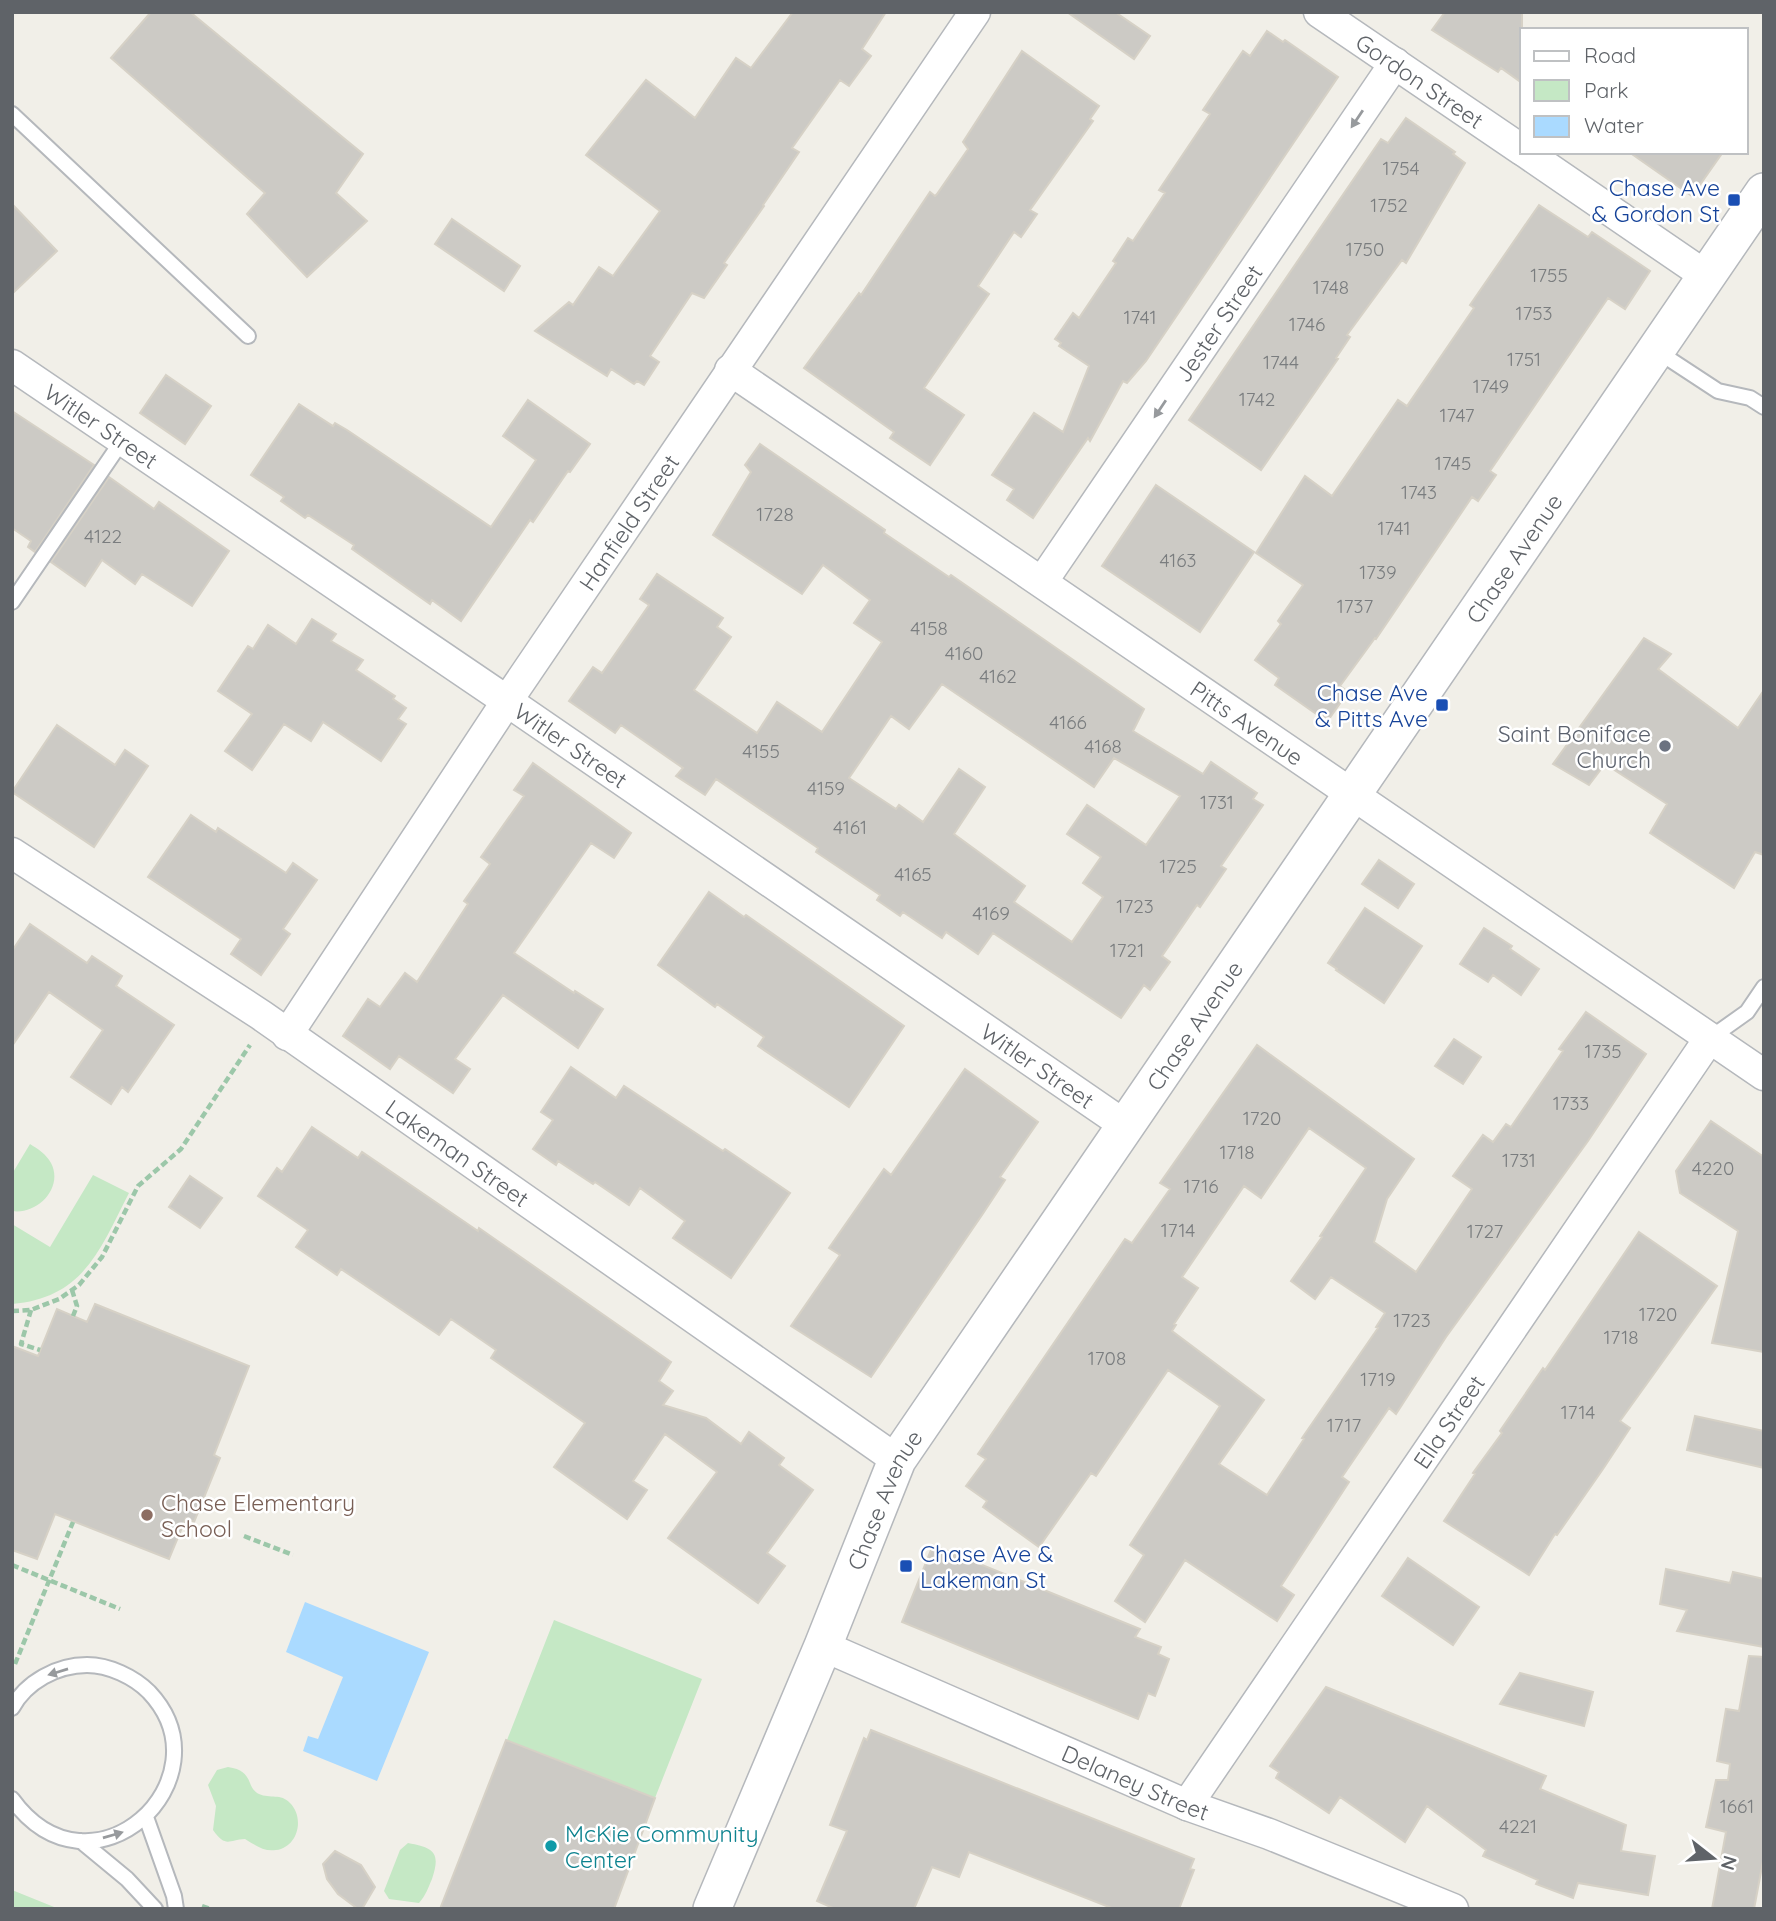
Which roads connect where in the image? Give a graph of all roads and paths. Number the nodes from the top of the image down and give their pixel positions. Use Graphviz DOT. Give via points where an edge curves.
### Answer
graph roads {
  1 [pos="975,12"];
  2 [pos="1319,12"];
  3 [pos="1395,63"];
  4 [pos="12,114"];
  5 [pos="1520,148"];
  6 [pos="1528,154"];
  7 [pos="1764,192"];
  8 [pos="1706,276"];
  9 [pos="248,336"];
  10 [pos="1656,350"];
  11 [pos="12,365"];
  12 [pos="730,370"];
  13 [pos="1764,407"];
  14 [pos="122,441"];
  15 [pos="1042,582"];
  16 [pos="12,602"];
  17 [pos="507,701"];
  18 [pos="1351,796"];
  19 [pos="12,853"];
  20 [pos="1764,987"];
  21 [pos="256,1035"];
  22 [pos="287,1035"];
  23 [pos="1709,1039"];
  24 [pos="1764,1075"];
  25 [pos="1126,1126"];
  26 [pos="72,1290"];
  27 [pos="31,1310"];
  28 [pos="12,1311"];
  29 [pos="73,1316"];
  30 [pos="40,1350"];
  31 [pos="897,1460"];
  32 [pos="73,1522"];
  33 [pos="244,1536"];
  34 [pos="293,1555"];
  35 [pos="12,1565"];
  36 [pos="49,1580"];
  37 [pos="120,1609"];
  38 [pos="823,1646"];
  39 [pos="12,1671"];
  40 [pos="12,1708"];
  41 [pos="12,1799"];
  42 [pos="1187,1805"];
  43 [pos="146,1817"];
  44 [pos="81,1841"];
  45 [pos="202,1906"];
  46 [pos="155,1909"];
  47 [pos="176,1909"];
  48 [pos="210,1909"];
  49 [pos="712,1909"];
  50 [pos="1454,1909"];
  1 -- 12 [label="street, Hanfield Street"];
  2 -- 3 [label="street, Gordon Street"];
  3 -- 5 [label="street, Gordon Street"];
  3 -- 15 [label="street, Jester Street, one-way"];
  4 -- 9 [label="lane"];
  6 -- 8 [label="street, Gordon Street"];
  7 -- 8 [label="street, Chase Avenue"];
  8 -- 10 [label="street, Chase Avenue"];
  10 -- 13 [label="lane" via="1718,391 1750,398"];
  10 -- 18 [label="street, Chase Avenue"];
  11 -- 14 [label="street, Witler Street"];
  12 -- 15 [label="street, Pitts Avenue"];
  12 -- 17 [label="street, Hanfield Street"];
  14 -- 16 [label="lane"];
  14 -- 17 [label="street, Witler Street"];
  15 -- 18 [label="street, Pitts Avenue"];
  17 -- 22 [label="street, Hanfield Street"];
  17 -- 25 [label="street, Witler Street"];
  18 -- 23 [label="street, Pitts Avenue"];
  18 -- 25 [label="street, Chase Avenue"];
  19 -- 22 [label="street, Lakeman Street"];
  20 -- 23 [label="lane" via="1747,1012"];
  21 -- 26 [label="path" via="181,1149 138,1186 102,1257"];
  22 -- 31 [label="street, Lakeman Street"];
  23 -- 24 [label="street, Pitts Avenue"];
  23 -- 42 [label="street, Ella Street"];
  25 -- 31 [label="street, Chase Avenue"];
  26 -- 27 [label="path"];
  26 -- 29 [label="path" via="77,1306"];
  27 -- 28 [label="path"];
  27 -- 30 [label="path" via="21,1344"];
  31 -- 38 [label="street, Chase Avenue"];
  32 -- 36 [label="path"];
  33 -- 34 [label="path"];
  35 -- 36 [label="path"];
  36 -- 37 [label="path"];
  36 -- 39 [label="path"];
  38 -- 42 [label="street, Delaney Street"];
  38 -- 49 [label="street, Chase Avenue"];
  43 -- 40 [label="lane, one-way" via="167,1786 174,1757 170,1726 156,1699 143,1686 117,1671 87,1665 57,1670 39,1679"];
  41 -- 44 [label="lane" via="26,1818 51,1834"];
  42 -- 50 [label="street, Delaney Street"];
  44 -- 43 [label="lane, one-way" via="112,1837"];
  43 -- 47 [label="lane"];
  44 -- 46 [label="lane"];
  45 -- 48 [label="path"];
}
